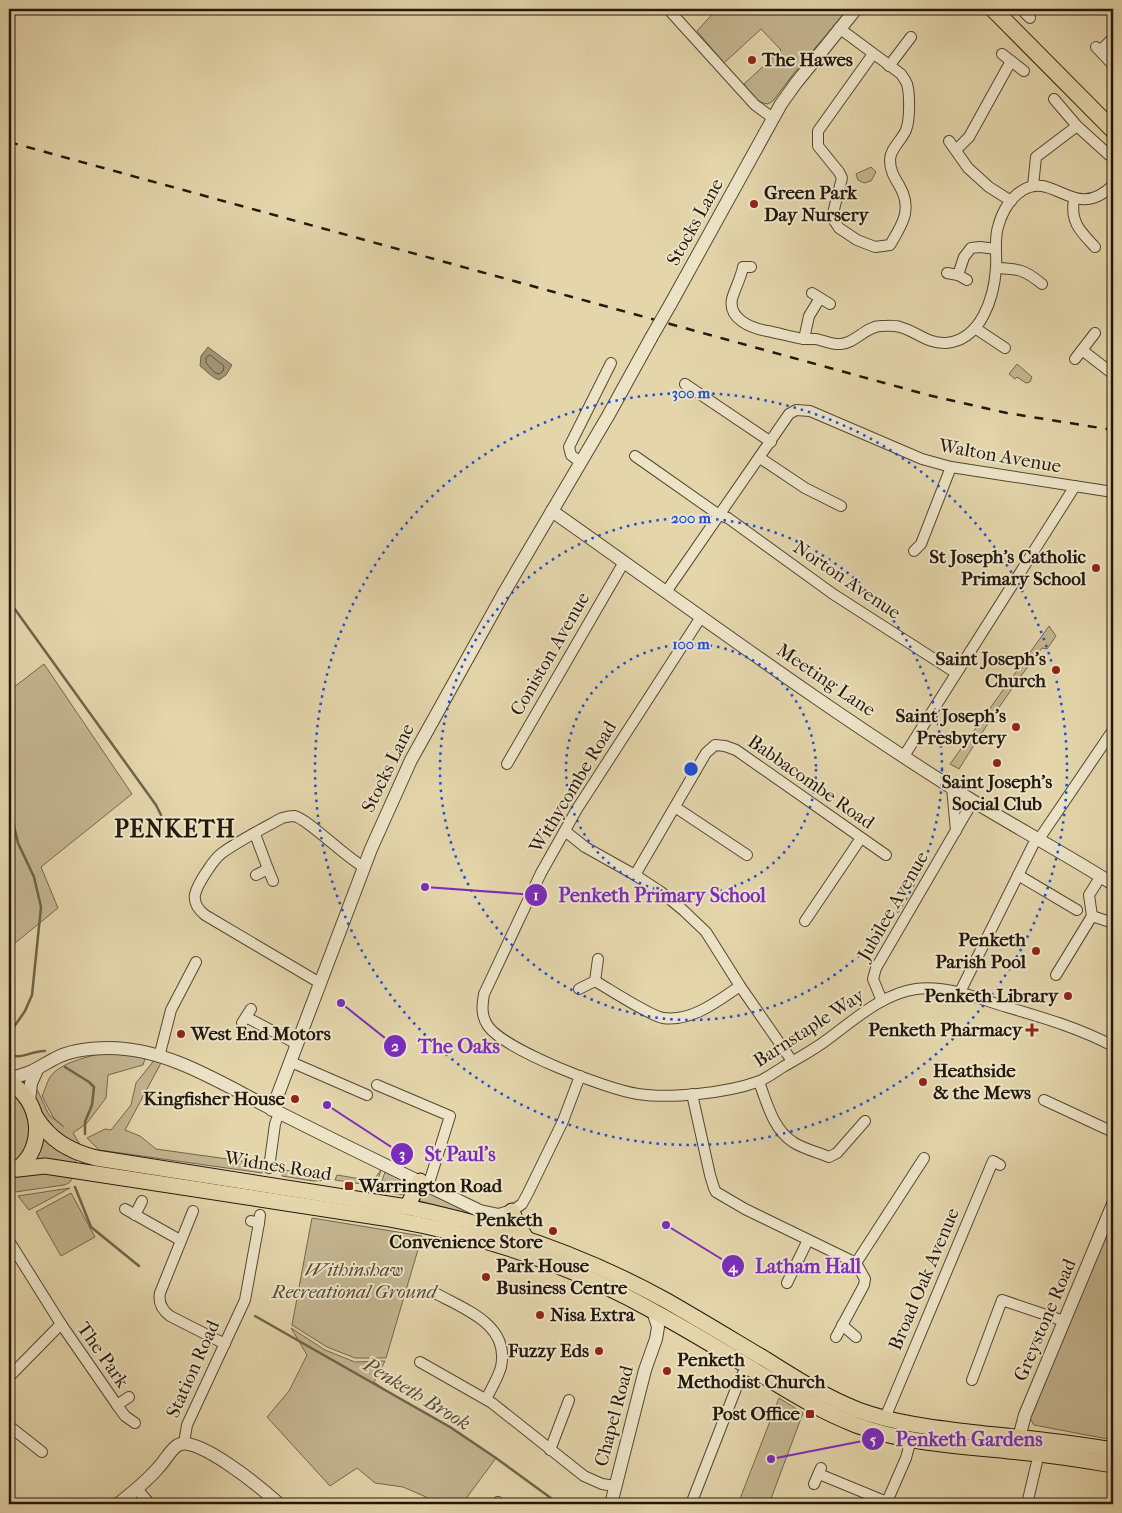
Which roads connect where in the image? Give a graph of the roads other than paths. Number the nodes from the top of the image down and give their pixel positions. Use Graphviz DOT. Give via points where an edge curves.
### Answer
graph roads {
  1 [pos="668,9"];
  2 [pos="856,9"];
  3 [pos="993,9"];
  4 [pos="839,28"];
  5 [pos="911,37"];
  6 [pos="1113,38"];
  7 [pos="873,54"];
  8 [pos="1002,54"];
  9 [pos="1011,61"];
  10 [pos="1113,65"];
  11 [pos="889,66"];
  12 [pos="1024,71"];
  13 [pos="1054,100"];
  14 [pos="773,118"];
  15 [pos="1077,126"];
  16 [pos="1113,130"];
  17 [pos="1109,155"];
  18 [pos="1113,185"];
  19 [pos="1034,186"];
  20 [pos="1074,199"];
  21 [pos="1011,201"];
  22 [pos="1096,247"];
  23 [pos="996,249"];
  24 [pos="751,268"];
  25 [pos="996,268"];
  26 [pos="958,276"];
  27 [pos="1042,284"];
  28 [pos="830,304"];
  29 [pos="976,328"];
  30 [pos="1095,333"];
  31 [pos="804,339"];
  32 [pos="1005,348"];
  33 [pos="610,360"];
  34 [pos="1113,374"];
  35 [pos="685,384"];
  36 [pos="771,442"];
  37 [pos="635,456"];
  38 [pos="760,458"];
  39 [pos="580,462"];
  40 [pos="951,467"];
  41 [pos="1075,486"];
  42 [pos="1113,492"];
  43 [pos="841,507"];
  44 [pos="552,511"];
  45 [pos="719,514"];
  46 [pos="914,551"];
  47 [pos="624,562"];
  48 [pos="666,592"];
  49 [pos="701,618"];
  50 [pos="956,673"];
  51 [pos="1113,730"];
  52 [pos="904,756"];
  53 [pos="507,764"];
  54 [pos="952,787"];
  55 [pos="974,801"];
  56 [pos="675,807"];
  57 [pos="565,831"];
  58 [pos="956,831"];
  59 [pos="255,834"];
  60 [pos="861,838"];
  61 [pos="1036,842"];
  62 [pos="747,855"];
  63 [pos="886,855"];
  64 [pos="364,867"];
  65 [pos="268,869"];
  66 [pos="256,875"];
  67 [pos="635,875"];
  68 [pos="1018,875"];
  69 [pos="1101,876"];
  70 [pos="273,881"];
  71 [pos="1113,884"];
  72 [pos="1077,910"];
  73 [pos="1092,916"];
  74 [pos="805,921"];
  75 [pos="1113,923"];
  76 [pos="598,959"];
  77 [pos="196,962"];
  78 [pos="1056,975"];
  79 [pos="595,981"];
  80 [pos="320,983"];
  81 [pos="740,986"];
  82 [pos="579,989"];
  83 [pos="960,992"];
  84 [pos="882,1001"];
  85 [pos="246,1016"];
  86 [pos="297,1044"];
  87 [pos="1113,1046"];
  88 [pos="159,1057"];
  89 [pos="792,1061"];
  90 [pos="290,1062"];
  91 [pos="37,1070"];
  92 [pos="580,1076"];
  93 [pos="9,1078"];
  94 [pos="9,1082"];
  95 [pos="759,1082"];
  96 [pos="377,1085"];
  97 [pos="692,1094"];
  98 [pos="367,1095"];
  99 [pos="1044,1100"];
  100 [pos="29,1101"];
  101 [pos="276,1111"];
  102 [pos="35,1116"];
  103 [pos="865,1121"];
  104 [pos="1113,1132"];
  105 [pos="924,1158"];
  106 [pos="1000,1165"];
  107 [pos="269,1168"];
  108 [pos="13,1171"];
  109 [pos="424,1184"];
  110 [pos="142,1200"];
  111 [pos="1113,1204"];
  112 [pos="407,1207"];
  113 [pos="125,1209"];
  114 [pos="193,1211"];
  115 [pos="512,1212"];
  116 [pos="135,1215"];
  117 [pos="257,1220"];
  118 [pos="526,1238"];
  119 [pos="180,1240"];
  120 [pos="808,1240"];
  121 [pos="9,1241"];
  122 [pos="856,1263"];
  123 [pos="787,1283"];
  124 [pos="437,1294"];
  125 [pos="666,1301"];
  126 [pos="653,1311"];
  127 [pos="1064,1321"];
  128 [pos="672,1322"];
  129 [pos="61,1324"];
  130 [pos="842,1325"];
  131 [pos="836,1336"];
  132 [pos="856,1337"];
  133 [pos="656,1339"];
  134 [pos="224,1344"];
  135 [pos="420,1362"];
  136 [pos="747,1366"];
  137 [pos="9,1377"];
  138 [pos="972,1380"];
  139 [pos="129,1397"];
  140 [pos="486,1399"];
  141 [pos="569,1400"];
  142 [pos="118,1405"];
  143 [pos="885,1418"];
  144 [pos="135,1423"];
  145 [pos="9,1426"];
  146 [pos="911,1439"];
  147 [pos="184,1443"];
  148 [pos="1017,1444"];
  149 [pos="1041,1447"];
  150 [pos="550,1450"];
  151 [pos="1113,1450"];
  152 [pos="42,1452"];
  153 [pos="1113,1465"];
  154 [pos="814,1484"];
  155 [pos="615,1486"];
  156 [pos="138,1489"];
  157 [pos="887,1503"];
  158 [pos="118,1504"];
  159 [pos="150,1504"];
  160 [pos="279,1504"];
  161 [pos="610,1504"];
  162 [pos="691,1504"];
  163 [pos="1027,1504"];
  1 -- 14 [label="street" via="755,105"];
  2 -- 4 [label="street, Stocks Lane"];
  3 -- 16 [label="highway"];
  4 -- 7 [label="street"];
  4 -- 14 [label="street, Stocks Lane"];
  5 -- 11 [label="street"];
  6 -- 10 [label="street" via="1098,49"];
  7 -- 11 [label="street"];
  7 -- 11 [label="street" via="818,131 818,146 842,178 832,217 839,228 875,247 890,245 906,212 906,196 891,171 890,155 906,129 909,117 907,83"];
  8 -- 9 [label="street"];
  9 -- 12 [label="street"];
  9 -- 21 [label="street" via="969,138 952,146 968,168"];
  13 -- 15 [label="street"];
  14 -- 39 [label="street, Stocks Lane, bridge"];
  15 -- 17 [label="street"];
  15 -- 19 [label="street" via="1036,157"];
  18 -- 20 [label="street" via="1097,197"];
  19 -- 20 [label="street" via="1054,189"];
  19 -- 21 [label="street" via="1023,190"];
  20 -- 22 [label="street" via="1072,213 1076,223"];
  21 -- 23 [label="street" via="997,228"];
  23 -- 25 [label="street"];
  23 -- 26 [label="street" via="970,248"];
  24 -- 31 [label="street" via="743,267 732,301 738,320 762,330"];
  25 -- 27 [label="street" via="1020,270"];
  25 -- 29 [label="street" via="990,300"];
  28 -- 31 [label="street" via="816,295"];
  29 -- 31 [label="street" via="960,340 945,343 921,338 899,326 878,326 841,344"];
  29 -- 32 [label="street"];
  30 -- 34 [label="street" via="1078,355"];
  33 -- 39 [label="street" via="569,447 571,455"];
  35 -- 36 [label="street"];
  36 -- 38 [label="street"];
  36 -- 40 [label="street, Walton Avenue" via="789,414 800,409 922,459"];
  37 -- 45 [label="street, Norton Avenue"];
  38 -- 43 [label="street"];
  38 -- 45 [label="street"];
  39 -- 44 [label="street, Stocks Lane"];
  40 -- 41 [label="street, Walton Avenue"];
  40 -- 46 [label="street" via="921,544"];
  41 -- 42 [label="street, Walton Avenue"];
  41 -- 50 [label="street"];
  44 -- 47 [label="street, Meeting Lane"];
  44 -- 64 [label="street, Stocks Lane" via="410,760"];
  45 -- 48 [label="street"];
  45 -- 50 [label="street, Norton Avenue" via="833,594"];
  47 -- 48 [label="street, Meeting Lane"];
  47 -- 53 [label="street, Coniston Avenue"];
  48 -- 49 [label="street, Meeting Lane"];
  49 -- 52 [label="street, Meeting Lane"];
  49 -- 57 [label="street, Withycombe Road"];
  50 -- 52 [label="street"];
  51 -- 61 [label="street"];
  52 -- 54 [label="street, Meeting Lane"];
  54 -- 55 [label="street, Meeting Lane"];
  54 -- 58 [label="street"];
  55 -- 58 [label="street, Jubilee Avenue"];
  55 -- 61 [label="street, Meeting Lane"];
  56 -- 60 [label="street, Babbacombe Road" via="706,753 714,745 725,746 736,750"];
  56 -- 62 [label="street"];
  56 -- 67 [label="street, Babbacombe Road"];
  57 -- 67 [label="street" via="585,847"];
  57 -- 92 [label="street, Withycombe Road" via="541,873 484,994 481,1011 488,1026 502,1040"];
  58 -- 84 [label="street, Jubilee Avenue" via="876,968 873,979"];
  59 -- 64 [label="street" via="282,818 294,816"];
  59 -- 65 [label="street"];
  59 -- 80 [label="street" via="216,858 196,890 197,906 205,915"];
  60 -- 63 [label="street, Babbacombe Road"];
  60 -- 74 [label="street"];
  61 -- 68 [label="street"];
  61 -- 69 [label="street, Meeting Lane"];
  64 -- 80 [label="street, Stocks Lane"];
  65 -- 66 [label="street"];
  65 -- 70 [label="street"];
  67 -- 81 [label="street" via="661,892 706,932"];
  68 -- 72 [label="street"];
  68 -- 83 [label="street"];
  69 -- 71 [label="street, Meeting Lane"];
  69 -- 73 [label="street" via="1089,895"];
  73 -- 75 [label="street"];
  73 -- 78 [label="street" via="1060,959"];
  76 -- 79 [label="street"];
  77 -- 88 [label="street" via="171,1010"];
  79 -- 81 [label="street" via="662,1018 687,1016"];
  79 -- 82 [label="street"];
  80 -- 86 [label="street, Stocks Lane"];
  81 -- 89 [label="street"];
  83 -- 84 [label="street, Barnstaple Way" via="923,989 900,993"];
  83 -- 87 [label="street, Barnstaple Way" via="1074,1027"];
  84 -- 89 [label="street, Barnstaple Way"];
  85 -- 86 [label="street"];
  86 -- 90 [label="street, Stocks Lane"];
  88 -- 91 [label="street" via="111,1048 93,1049 71,1052"];
  88 -- 101 [label="street" via="192,1068"];
  89 -- 95 [label="street, Barnstaple Way"];
  90 -- 98 [label="street"];
  90 -- 101 [label="street, Stocks Lane"];
  91 -- 93 [label="street"];
  91 -- 100 [label="street" via="31,1083"];
  92 -- 97 [label="street, Barnstaple Way" via="639,1094"];
  92 -- 115 [label="street" via="563,1121 528,1193"];
  94 -- 100 [label="main road"];
  95 -- 97 [label="street, Barnstaple Way"];
  95 -- 103 [label="street" via="771,1115 784,1135 794,1143 829,1157 837,1153"];
  96 -- 109 [label="street" via="450,1116"];
  97 -- 120 [label="street" via="716,1192"];
  99 -- 104 [label="street"];
  100 -- 102 [label="main road"];
  101 -- 107 [label="street"];
  101 -- 109 [label="street"];
  102 -- 108 [label="main road" via="37,1132 33,1150 24,1164"];
  102 -- 112 [label="main road, Widnes Road" via="54,1139 78,1153 96,1158"];
  105 -- 122 [label="street"];
  106 -- 143 [label="street, Broad Oak Avenue" via="994,1161"];
  108 -- 126 [label="main road, Widnes Road" via="45,1166 442,1229 516,1250 585,1277"];
  109 -- 112 [label="main road"];
  109 -- 115 [label="street" via="480,1211 499,1215"];
  110 -- 116 [label="street"];
  111 -- 127 [label="street, Greystone Road"];
  112 -- 118 [label="main road, Widnes Road"];
  113 -- 116 [label="street"];
  114 -- 119 [label="street"];
  115 -- 118 [label="main road"];
  116 -- 119 [label="street"];
  117 -- 134 [label="street, Station Road" via="245,1300"];
  118 -- 125 [label="main road" via="591,1264"];
  119 -- 134 [label="street" via="160,1293 161,1306 170,1316"];
  120 -- 122 [label="street"];
  120 -- 123 [label="street"];
  121 -- 129 [label="street, The Park"];
  122 -- 130 [label="street" via="865,1279 864,1285"];
  124 -- 140 [label="street" via="485,1320 496,1335 502,1353 501,1367"];
  125 -- 128 [label="street" via="671,1309"];
  125 -- 143 [label="main road" via="808,1386 858,1410"];
  126 -- 128 [label="main road"];
  126 -- 133 [label="street, Chapel Road" via="658,1327"];
  127 -- 138 [label="street" via="1002,1300"];
  127 -- 148 [label="street, Greystone Road" via="1025,1414"];
  128 -- 133 [label="street, Chapel Road"];
  128 -- 136 [label="main road"];
  129 -- 137 [label="street, The Park"];
  129 -- 142 [label="street, The Park"];
  130 -- 131 [label="street"];
  130 -- 132 [label="street"];
  133 -- 155 [label="street, Chapel Road"];
  134 -- 147 [label="street, Station Road" via="187,1426"];
  135 -- 140 [label="street"];
  136 -- 146 [label="main road" via="828,1413 857,1425"];
  136 -- 162 [label="street"];
  139 -- 142 [label="street, The Park"];
  140 -- 150 [label="street"];
  141 -- 150 [label="street"];
  142 -- 144 [label="street, The Park"];
  143 -- 148 [label="main road"];
  145 -- 152 [label="street"];
  146 -- 148 [label="main road" via="962,1446"];
  146 -- 157 [label="street"];
  147 -- 156 [label="street, Station Road" via="174,1448"];
  147 -- 160 [label="street" via="235,1468"];
  148 -- 149 [label="main road"];
  149 -- 151 [label="main road"];
  149 -- 153 [label="main road"];
  149 -- 163 [label="street"];
  150 -- 155 [label="street" via="584,1476"];
  154 -- 157 [label="street" via="820,1471"];
  155 -- 161 [label="street, Chapel Road"];
  156 -- 158 [label="street, Station Road"];
  156 -- 159 [label="street"];
}
